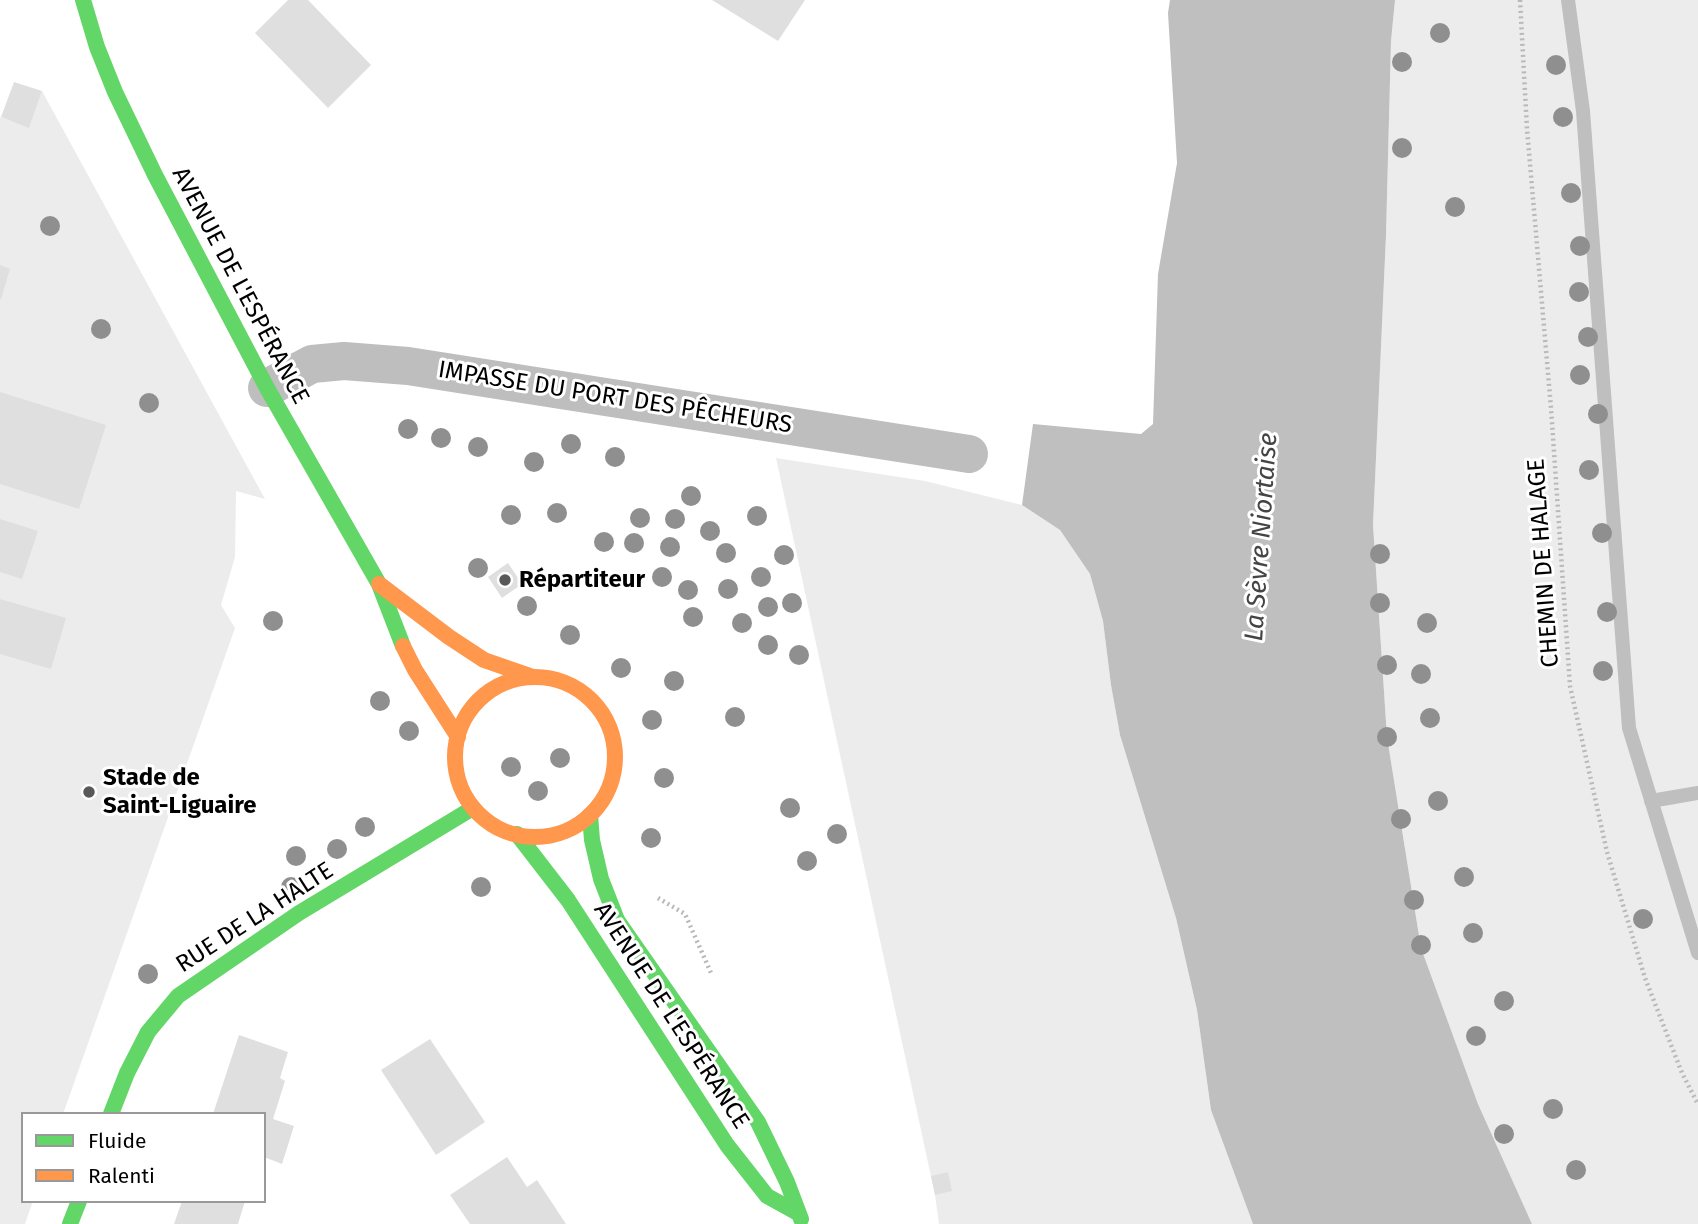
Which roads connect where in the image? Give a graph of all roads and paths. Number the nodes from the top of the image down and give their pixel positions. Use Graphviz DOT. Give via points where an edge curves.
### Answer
graph roads {
  1 [pos="83,0"];
  2 [pos="1520,0"];
  3 [pos="267,388"];
  4 [pos="969,454"];
  5 [pos="379,584"];
  6 [pos="533,677"];
  7 [pos="458,737"];
  8 [pos="473,807"];
  9 [pos="590,815"];
  10 [pos="517,834"];
  11 [pos="1698,1104"];
  12 [pos="112,1112"];
  13 [pos="78,1203"];
  14 [pos="800,1218"];
  15 [pos="71,1224"];
  1 -- 3 [label="street, AVENUE DE L'ESPÉRANCE" via="121,104"];
  2 -- 11 [label="path, CHEMIN DE HALAGE" via="1570,686 1607,852 1641,966"];
  3 -- 4 [label="street, IMPASSE DU PORT DES PÊCHEURS" via="312,363 408,366"];
  3 -- 5 [label="street, AVENUE DE L'ESPÉRANCE"];
  5 -- 6 [label="street, AVENUE DE L'ESPÉRANCE" via="484,660"];
  5 -- 7 [label="street, AVENUE DE L'ESPÉRANCE" via="402,645"];
  6 -- 7 [label="street" via="494,688 477,701"];
  6 -- 9 [label="street" via="571,685 594,703 609,727 615,764 611,783"];
  7 -- 8 [label="street" via="457,774"];
  8 -- 10 [label="street" via="501,829"];
  8 -- 12 [label="street, RUE DE LA HALTE" via="299,913 178,996 148,1032"];
  9 -- 10 [label="street" via="556,834"];
  9 -- 14 [label="street, AVENUE DE L'ESPÉRANCE" via="601,879 617,920 758,1122"];
  10 -- 14 [label="street, AVENUE DE L'ESPÉRANCE" via="568,900 727,1145 767,1196"];
  13 -- 15 [label="street"];
}
